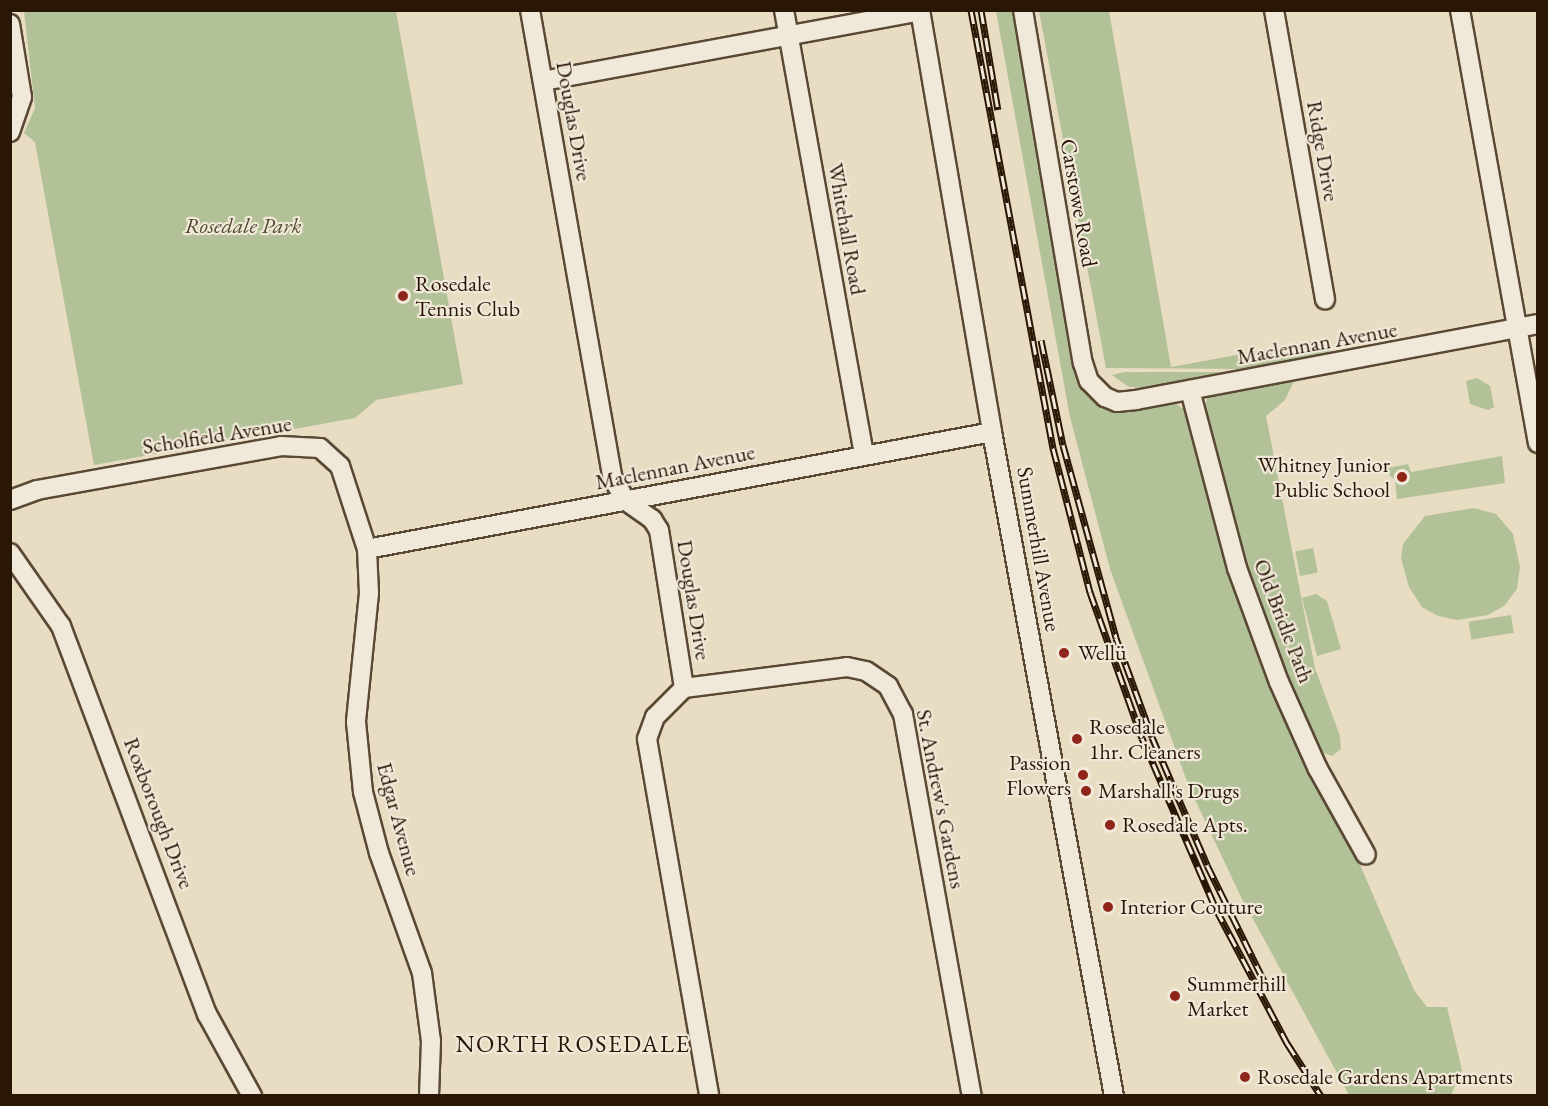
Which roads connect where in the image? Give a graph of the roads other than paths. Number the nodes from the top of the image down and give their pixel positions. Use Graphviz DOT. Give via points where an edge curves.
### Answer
graph roads {
  1 [pos="530,10"];
  2 [pos="784,10"];
  3 [pos="1023,10"];
  4 [pos="1274,10"];
  5 [pos="1460,10"];
  6 [pos="920,11"];
  7 [pos="10,24"];
  8 [pos="788,35"];
  9 [pos="543,81"];
  10 [pos="10,132"];
  11 [pos="1325,300"];
  12 [pos="1538,324"];
  13 [pos="1516,328"];
  14 [pos="1190,390"];
  15 [pos="1105,397"];
  16 [pos="992,432"];
  17 [pos="1538,442"];
  18 [pos="864,455"];
  19 [pos="10,500"];
  20 [pos="626,501"];
  21 [pos="367,549"];
  22 [pos="10,553"];
  23 [pos="684,688"];
  24 [pos="1366,855"];
  25 [pos="252,1095"];
  26 [pos="429,1095"];
  27 [pos="709,1095"];
  28 [pos="972,1095"];
  29 [pos="1114,1095"];
  1 -- 9 [label="street, Douglas Drive"];
  2 -- 8 [label="street, Whitehall Road"];
  3 -- 15 [label="street, Carstowe Road" via="1083,363 1089,381"];
  4 -- 11 [label="street, Ridge Drive"];
  5 -- 13 [label="street"];
  6 -- 8 [label="street"];
  6 -- 16 [label="street, Summerhill Avenue"];
  7 -- 10 [label="street" via="22,97"];
  8 -- 9 [label="street"];
  8 -- 18 [label="street, Whitehall Road"];
  9 -- 20 [label="street, Douglas Drive" via="602,425 614,479"];
  12 -- 13 [label="street, Maclennan Avenue"];
  13 -- 14 [label="street, Maclennan Avenue"];
  13 -- 17 [label="street"];
  14 -- 15 [label="street, Maclennan Avenue" via="1117,402"];
  14 -- 24 [label="street, Old Bridle Path" via="1237,568 1280,682 1318,770"];
  16 -- 18 [label="street, Maclennan Avenue"];
  16 -- 29 [label="street, Summerhill Avenue"];
  18 -- 20 [label="street, Maclennan Avenue"];
  19 -- 21 [label="street, Scholfield Avenue" via="37,490 301,445 320,448 340,466"];
  20 -- 21 [label="street, Maclennan Avenue"];
  20 -- 23 [label="street, Douglas Drive" via="652,519 659,530"];
  21 -- 26 [label="street, Edgar Avenue" via="369,593 356,722 359,763 379,853 422,973 431,1041"];
  22 -- 25 [label="street, Roxborough Drive" via="60,626 207,1014"];
  23 -- 27 [label="street, Douglas Drive" via="655,717 647,739"];
  23 -- 28 [label="street, St. Andrew's Gardens" via="847,667 866,671 888,686 903,714"];
}
